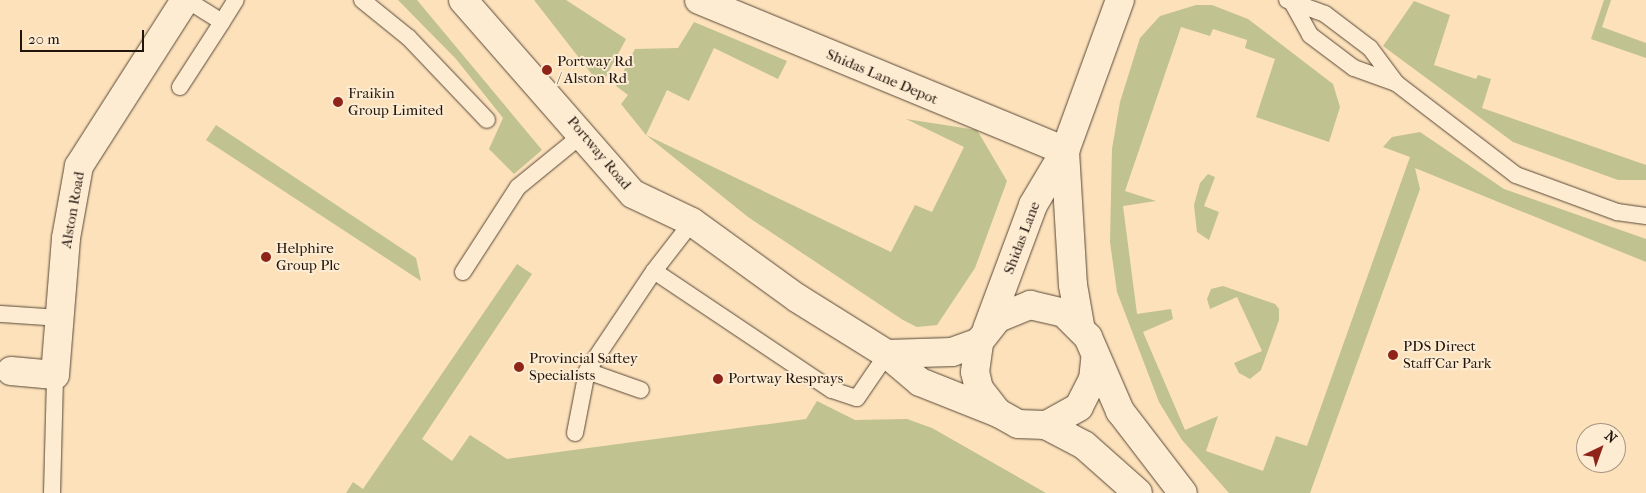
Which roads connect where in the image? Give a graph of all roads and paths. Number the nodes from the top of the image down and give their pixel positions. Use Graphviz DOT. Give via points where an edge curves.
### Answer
graph roads {
  1 [pos="186,0"];
  2 [pos="236,0"];
  3 [pos="362,0"];
  4 [pos="463,0"];
  5 [pos="699,0"];
  6 [pos="1120,0"];
  7 [pos="1292,1"];
  8 [pos="222,22"];
  9 [pos="1396,82"];
  10 [pos="180,87"];
  11 [pos="487,120"];
  12 [pos="583,134"];
  13 [pos="1065,151"];
  14 [pos="1646,216"];
  15 [pos="692,222"];
  16 [pos="654,271"];
  17 [pos="463,272"];
  18 [pos="0,314"];
  19 [pos="60,318"];
  20 [pos="1080,325"];
  21 [pos="983,336"];
  22 [pos="887,354"];
  23 [pos="1095,361"];
  24 [pos="11,371"];
  25 [pos="587,371"];
  26 [pos="55,375"];
  27 [pos="641,390"];
  28 [pos="998,413"];
  29 [pos="1046,425"];
  30 [pos="575,433"];
  31 [pos="52,493"];
  32 [pos="1138,493"];
  33 [pos="1183,493"];
  1 -- 8 [label="lane"];
  1 -- 19 [label="street, Alston Road" via="79,166 66,238"];
  2 -- 8 [label="lane"];
  3 -- 11 [label="lane" via="409,38"];
  4 -- 12 [label="street, Portway Road"];
  5 -- 13 [label="street, Shidas Lane Depot"];
  6 -- 13 [label="street, Shidas Lane"];
  7 -- 9 [label="lane" via="1325,14 1370,48"];
  7 -- 9 [label="lane" via="1310,35 1354,68"];
  8 -- 10 [label="lane"];
  9 -- 14 [label="lane" via="1516,175 1617,212"];
  12 -- 15 [label="street, Portway Road" via="633,194"];
  12 -- 17 [label="lane" via="518,187"];
  13 -- 20 [label="street, Shidas Lane" via="1072,285"];
  13 -- 21 [label="street, Shidas Lane" via="1033,204"];
  15 -- 16 [label="lane"];
  15 -- 22 [label="street, Portway Road" via="798,298"];
  16 -- 22 [label="lane" via="832,390 857,398"];
  16 -- 25 [label="lane"];
  18 -- 19 [label="lane"];
  19 -- 26 [label="street, Alston Road"];
  20 -- 21 [label="street" via="1064,313 1030,305 1013,309"];
  20 -- 23 [label="street"];
  21 -- 22 [label="street" via="952,352"];
  21 -- 28 [label="street, Portway Road" via="975,372 979,389"];
  22 -- 28 [label="street, Portway Road" via="936,391"];
  23 -- 29 [label="street, Portway Road" via="1093,379 1080,407"];
  23 -- 33 [label="street" via="1120,411"];
  24 -- 26 [label="street"];
  25 -- 27 [label="lane"];
  25 -- 30 [label="lane"];
  26 -- 31 [label="lane"];
  28 -- 29 [label="street, Portway Road" via="1018,424"];
  29 -- 32 [label="street, Portway Road" via="1084,445"];
}
